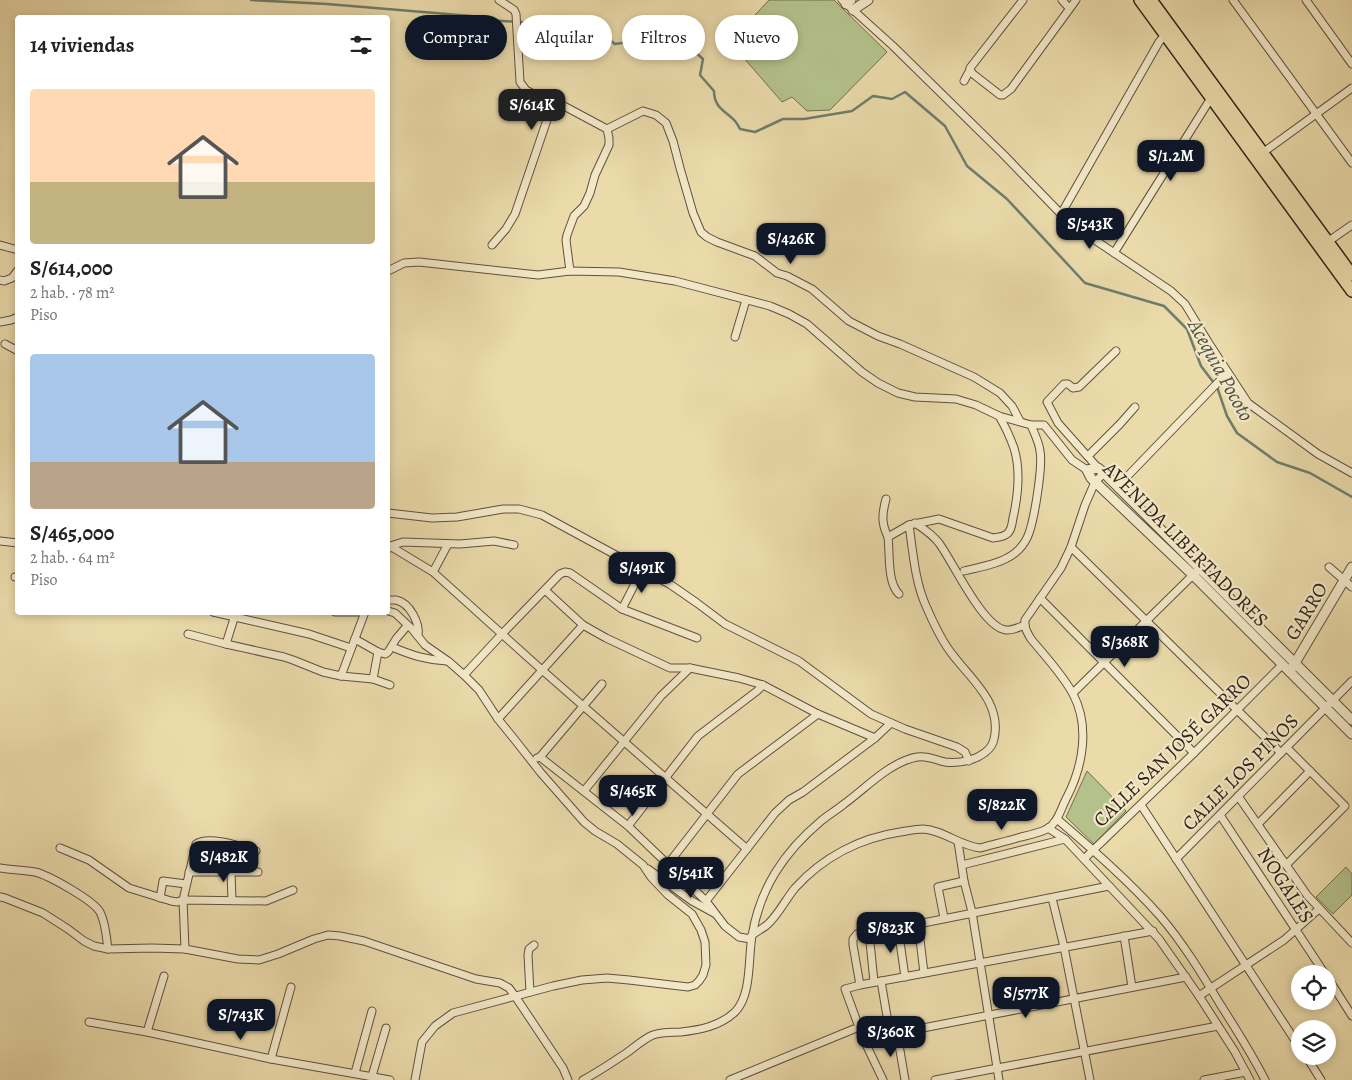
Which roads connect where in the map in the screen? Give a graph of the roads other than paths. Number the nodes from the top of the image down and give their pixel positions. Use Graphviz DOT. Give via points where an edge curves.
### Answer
graph roads {
  1 [pos="499,0"];
  2 [pos="868,0"];
  3 [pos="1023,0"];
  4 [pos="1062,0"];
  5 [pos="1076,0"];
  6 [pos="1140,0"];
  7 [pos="1151,0"];
  8 [pos="1233,0"];
  9 [pos="1306,0"];
  10 [pos="846,1"];
  11 [pos="1068,8"];
  12 [pos="853,10"];
  13 [pos="1165,35"];
  14 [pos="1352,64"];
  15 [pos="970,70"];
  16 [pos="964,81"];
  17 [pos="1352,88"];
  18 [pos="1211,98"];
  19 [pos="548,102"];
  20 [pos="1316,114"];
  21 [pos="607,129"];
  22 [pos="1259,156"];
  23 [pos="1352,163"];
  24 [pos="1060,214"];
  25 [pos="1352,225"];
  26 [pos="0,245"];
  27 [pos="492,245"];
  28 [pos="1324,245"];
  29 [pos="15,249"];
  30 [pos="1114,253"];
  31 [pos="390,270"];
  32 [pos="570,271"];
  33 [pos="15,274"];
  34 [pos="1352,275"];
  35 [pos="0,280"];
  36 [pos="1352,291"];
  37 [pos="746,300"];
  38 [pos="15,318"];
  39 [pos="0,322"];
  40 [pos="735,337"];
  41 [pos="5,344"];
  42 [pos="15,349"];
  43 [pos="1116,352"];
  44 [pos="1227,372"];
  45 [pos="1135,407"];
  46 [pos="999,416"];
  47 [pos="1020,421"];
  48 [pos="1032,425"];
  49 [pos="1088,456"];
  50 [pos="1087,470"];
  51 [pos="1101,470"];
  52 [pos="1352,474"];
  53 [pos="1095,482"];
  54 [pos="1118,486"];
  55 [pos="886,499"];
  56 [pos="390,513"];
  57 [pos="912,524"];
  58 [pos="888,537"];
  59 [pos="0,541"];
  60 [pos="15,543"];
  61 [pos="448,544"];
  62 [pos="514,545"];
  63 [pos="1071,547"];
  64 [pos="390,548"];
  65 [pos="390,549"];
  66 [pos="1328,567"];
  67 [pos="1352,567"];
  68 [pos="642,570"];
  69 [pos="964,571"];
  70 [pos="1197,571"];
  71 [pos="433,572"];
  72 [pos="1344,580"];
  73 [pos="1352,587"];
  74 [pos="545,590"];
  75 [pos="898,594"];
  76 [pos="1040,598"];
  77 [pos="390,600"];
  78 [pos="622,609"];
  79 [pos="390,612"];
  80 [pos="235,615"];
  81 [pos="363,615"];
  82 [pos="1146,620"];
  83 [pos="583,624"];
  84 [pos="1025,625"];
  85 [pos="407,626"];
  86 [pos="188,634"];
  87 [pos="502,634"];
  88 [pos="418,636"];
  89 [pos="697,638"];
  90 [pos="355,639"];
  91 [pos="226,644"];
  92 [pos="392,647"];
  93 [pos="351,648"];
  94 [pos="378,652"];
  95 [pos="448,661"];
  96 [pos="1104,662"];
  97 [pos="1296,663"];
  98 [pos="690,668"];
  99 [pos="1286,668"];
  100 [pos="542,670"];
  101 [pos="464,675"];
  102 [pos="341,676"];
  103 [pos="373,679"];
  104 [pos="1352,681"];
  105 [pos="602,684"];
  106 [pos="390,685"];
  107 [pos="763,685"];
  108 [pos="1073,693"];
  109 [pos="1333,700"];
  110 [pos="583,706"];
  111 [pos="1326,708"];
  112 [pos="1237,710"];
  113 [pos="818,714"];
  114 [pos="498,719"];
  115 [pos="1352,720"];
  116 [pos="891,723"];
  117 [pos="1352,734"];
  118 [pos="875,738"];
  119 [pos="624,742"];
  120 [pos="1284,751"];
  121 [pos="1194,753"];
  122 [pos="540,758"];
  123 [pos="531,760"];
  124 [pos="969,761"];
  125 [pos="1310,771"];
  126 [pos="665,778"];
  127 [pos="584,792"];
  128 [pos="1238,796"];
  129 [pos="1141,804"];
  130 [pos="706,814"];
  131 [pos="1220,815"];
  132 [pos="1057,819"];
  133 [pos="1258,824"];
  134 [pos="628,826"];
  135 [pos="1048,828"];
  136 [pos="1065,839"];
  137 [pos="958,842"];
  138 [pos="60,848"];
  139 [pos="747,849"];
  140 [pos="1093,850"];
  141 [pos="256,851"];
  142 [pos="1176,859"];
  143 [pos="1084,860"];
  144 [pos="668,864"];
  145 [pos="643,865"];
  146 [pos="962,865"];
  147 [pos="1286,865"];
  148 [pos="0,868"];
  149 [pos="189,872"];
  150 [pos="231,872"];
  151 [pos="258,872"];
  152 [pos="964,881"];
  153 [pos="186,884"];
  154 [pos="1109,886"];
  155 [pos="293,890"];
  156 [pos="0,897"];
  157 [pos="160,898"];
  158 [pos="1052,898"];
  159 [pos="183,900"];
  160 [pos="232,900"];
  161 [pos="706,901"];
  162 [pos="1319,909"];
  163 [pos="972,912"];
  164 [pos="714,913"];
  165 [pos="944,918"];
  166 [pos="918,923"];
  167 [pos="898,928"];
  168 [pos="1296,930"];
  169 [pos="1153,931"];
  170 [pos="869,932"];
  171 [pos="1124,936"];
  172 [pos="751,937"];
  173 [pos="1352,943"];
  174 [pos="534,945"];
  175 [pos="1064,947"];
  176 [pos="108,949"];
  177 [pos="185,949"];
  178 [pos="980,963"];
  179 [pos="1245,965"];
  180 [pos="1318,965"];
  181 [pos="924,973"];
  182 [pos="164,976"];
  183 [pos="905,977"];
  184 [pos="1186,977"];
  185 [pos="877,982"];
  186 [pos="860,985"];
  187 [pos="291,987"];
  188 [pos="1132,987"];
  189 [pos="1210,987"];
  190 [pos="1336,991"];
  191 [pos="530,992"];
  192 [pos="516,996"];
  193 [pos="1199,996"];
  194 [pos="1074,999"];
  195 [pos="372,1011"];
  196 [pos="989,1016"];
  197 [pos="1352,1016"];
  198 [pos="89,1022"];
  199 [pos="1218,1026"];
  200 [pos="386,1028"];
  201 [pos="854,1029"];
  202 [pos="147,1032"];
  203 [pos="894,1034"];
  204 [pos="1291,1034"];
  205 [pos="863,1038"];
  206 [pos="1084,1051"];
  207 [pos="271,1059"];
  208 [pos="1312,1065"];
  209 [pos="997,1068"];
  210 [pos="1246,1072"];
  211 [pos="355,1073"];
  212 [pos="372,1076"];
  213 [pos="390,1080"];
  214 [pos="415,1080"];
  215 [pos="568,1080"];
  216 [pos="583,1080"];
  217 [pos="730,1080"];
  218 [pos="882,1080"];
  219 [pos="905,1080"];
  220 [pos="935,1080"];
  221 [pos="999,1080"];
  222 [pos="1090,1080"];
  223 [pos="1204,1080"];
  224 [pos="1250,1080"];
  225 [pos="1265,1080"];
  226 [pos="1322,1080"];
  1 -- 19 [label="street" via="515,12 517,18 520,82 526,90"];
  2 -- 12 [label="street"];
  3 -- 15 [label="street"];
  4 -- 11 [label="street"];
  5 -- 11 [label="street"];
  6 -- 13 [label="highway"];
  7 -- 22 [label="highway"];
  8 -- 20 [label="street"];
  9 -- 14 [label="street"];
  10 -- 12 [label="street"];
  11 -- 15 [label="street" via="1003,95"];
  12 -- 24 [label="street" via="1004,155"];
  13 -- 18 [label="highway"];
  13 -- 24 [label="street"];
  15 -- 16 [label="street"];
  17 -- 20 [label="street"];
  18 -- 22 [label="highway"];
  18 -- 30 [label="street"];
  19 -- 21 [label="street" via="564,106"];
  19 -- 27 [label="street" via="547,120 515,214"];
  20 -- 22 [label="street"];
  20 -- 23 [label="street"];
  21 -- 32 [label="street" via="609,145 587,199 574,216 567,234"];
  21 -- 47 [label="street" via="643,111 656,115 666,123 674,141 701,232 717,242 755,256 777,273 812,289 863,329 974,377 1000,393"];
  22 -- 28 [label="highway"];
  24 -- 30 [label="street"];
  25 -- 28 [label="street"];
  26 -- 29 [label="street"];
  28 -- 34 [label="highway"];
  28 -- 36 [label="highway"];
  30 -- 44 [label="street" via="1185,304"];
  31 -- 32 [label="street" via="404,263 419,262 538,275"];
  32 -- 37 [label="street" via="619,272 675,281"];
  33 -- 35 [label="street" via="12,278"];
  37 -- 40 [label="street"];
  37 -- 46 [label="street" via="770,306 807,324 862,372 898,393 956,399"];
  38 -- 39 [label="street"];
  41 -- 42 [label="street"];
  43 -- 49 [label="street" via="1079,387 1064,384 1047,402 1058,423"];
  44 -- 52 [label="street" via="1248,403 1318,454"];
  44 -- 54 [label="street"];
  45 -- 49 [label="street"];
  46 -- 47 [label="street"];
  46 -- 57 [label="street" via="1015,450 1018,474 1018,498 1008,534 994,538 939,519"];
  47 -- 48 [label="street"];
  48 -- 50 [label="street" via="1044,426 1072,460"];
  48 -- 69 [label="street" via="1041,462 1033,521 1027,537 1012,555"];
  49 -- 51 [label="street"];
  50 -- 51 [label="street, AVENIDA LIBERTADORES"];
  50 -- 53 [label="street, AVENIDA LIBERTADORES"];
  51 -- 53 [label="street"];
  51 -- 54 [label="street, AVENIDA LIBERTADORES"];
  53 -- 63 [label="street"];
  53 -- 70 [label="street, AVENIDA LIBERTADORES"];
  54 -- 70 [label="street, AVENIDA LIBERTADORES"];
  55 -- 58 [label="street" via="883,526"];
  56 -- 68 [label="street" via="432,518 519,508 542,515"];
  57 -- 58 [label="street"];
  57 -- 84 [label="street" via="938,542 990,621 1009,631"];
  57 -- 124 [label="street" via="919,586 925,605 946,646 975,680 993,708 994,740 981,756"];
  58 -- 75 [label="street" via="892,579"];
  59 -- 60 [label="street"];
  61 -- 62 [label="street" via="494,540"];
  61 -- 64 [label="street" via="403,542"];
  61 -- 71 [label="street"];
  63 -- 76 [label="street"];
  63 -- 82 [label="street"];
  65 -- 71 [label="street"];
  66 -- 72 [label="street"];
  67 -- 72 [label="street, GARRO"];
  68 -- 78 [label="street"];
  68 -- 116 [label="street" via="671,585 725,624 799,661 871,714"];
  70 -- 82 [label="street"];
  70 -- 97 [label="street, AVENIDA LIBERTADORES"];
  70 -- 99 [label="street, AVENIDA LIBERTADORES"];
  71 -- 87 [label="street"];
  72 -- 73 [label="street"];
  72 -- 97 [label="street, GARRO"];
  74 -- 78 [label="street" via="566,572"];
  74 -- 83 [label="street"];
  74 -- 87 [label="street"];
  76 -- 84 [label="street"];
  76 -- 96 [label="street"];
  77 -- 88 [label="street" via="400,602 410,610 419,630"];
  78 -- 89 [label="street"];
  79 -- 85 [label="street"];
  80 -- 91 [label="street"];
  80 -- 93 [label="street"];
  81 -- 90 [label="street"];
  82 -- 96 [label="street"];
  82 -- 112 [label="street"];
  83 -- 98 [label="street" via="670,668"];
  83 -- 100 [label="street"];
  84 -- 108 [label="street" via="1031,640"];
  85 -- 88 [label="street"];
  85 -- 92 [label="street"];
  86 -- 91 [label="street"];
  87 -- 100 [label="street"];
  87 -- 101 [label="street"];
  88 -- 95 [label="street"];
  90 -- 93 [label="street"];
  90 -- 94 [label="street"];
  91 -- 102 [label="street" via="293,660"];
  92 -- 94 [label="street" via="387,654"];
  92 -- 95 [label="street" via="430,660"];
  93 -- 102 [label="street"];
  94 -- 103 [label="street"];
  95 -- 101 [label="street"];
  96 -- 108 [label="street"];
  96 -- 121 [label="street"];
  97 -- 99 [label="street, GARRO"];
  97 -- 109 [label="street, AVENIDA LIBERTADORES"];
  98 -- 107 [label="street"];
  98 -- 119 [label="street" via="660,696"];
  99 -- 111 [label="street, AVENIDA LIBERTADORES"];
  99 -- 112 [label="street, CALLE SAN JOSÉ GARRO"];
  100 -- 110 [label="street"];
  100 -- 114 [label="street"];
  101 -- 114 [label="street" via="479,690"];
  102 -- 103 [label="street"];
  103 -- 106 [label="street"];
  104 -- 109 [label="street, CALLE LOS PINOS"];
  105 -- 110 [label="street"];
  107 -- 113 [label="street"];
  107 -- 126 [label="street" via="698,736"];
  108 -- 132 [label="street" via="1082,720 1082,746 1076,778"];
  109 -- 111 [label="street, CALLE LOS PINOS"];
  109 -- 115 [label="street, AVENIDA LIBERTADORES"];
  110 -- 119 [label="street"];
  110 -- 122 [label="street"];
  111 -- 117 [label="street, AVENIDA LIBERTADORES"];
  111 -- 120 [label="street, CALLE LOS PINOS"];
  112 -- 120 [label="street"];
  112 -- 121 [label="street, CALLE SAN JOSÉ GARRO"];
  113 -- 118 [label="street"];
  113 -- 130 [label="street" via="738,774"];
  114 -- 123 [label="street"];
  116 -- 118 [label="street"];
  116 -- 124 [label="street" via="957,747 965,752"];
  118 -- 139 [label="street" via="789,800"];
  119 -- 126 [label="street"];
  119 -- 127 [label="street"];
  120 -- 125 [label="street"];
  120 -- 128 [label="street, CALLE LOS PINOS"];
  121 -- 129 [label="street, CALLE SAN JOSÉ GARRO"];
  122 -- 123 [label="street"];
  122 -- 127 [label="street"];
  123 -- 145 [label="street" via="584,822"];
  124 -- 172 [label="street" via="945,762 929,756 903,762 822,820 776,870 765,890"];
  125 -- 133 [label="street"];
  125 -- 147 [label="street" via="1345,806"];
  126 -- 130 [label="street"];
  126 -- 134 [label="street"];
  127 -- 134 [label="street"];
  128 -- 131 [label="street, CALLE LOS PINOS"];
  128 -- 133 [label="street"];
  129 -- 140 [label="street, CALLE SAN JOSÉ GARRO"];
  129 -- 142 [label="street"];
  130 -- 139 [label="street"];
  130 -- 144 [label="street"];
  131 -- 142 [label="street, CALLE LOS PINOS"];
  131 -- 168 [label="street, NOGALES"];
  132 -- 135 [label="street"];
  132 -- 140 [label="street"];
  133 -- 147 [label="street"];
  134 -- 144 [label="street"];
  135 -- 136 [label="street"];
  135 -- 137 [label="street" via="980,848"];
  136 -- 143 [label="street"];
  136 -- 146 [label="street"];
  137 -- 146 [label="street"];
  137 -- 172 [label="street" via="924,829 859,842 814,869 794,889 768,924"];
  138 -- 157 [label="street" via="88,860 129,888"];
  139 -- 161 [label="street"];
  140 -- 143 [label="street, CALLE SAN JOSÉ GARRO"];
  140 -- 189 [label="street" via="1160,916"];
  141 -- 149 [label="street" via="231,843 201,842 196,844"];
  142 -- 179 [label="street"];
  143 -- 154 [label="street"];
  144 -- 161 [label="street"];
  145 -- 164 [label="street"];
  145 -- 191 [label="street" via="668,896 692,914 701,930 706,965 699,981 688,988 597,979"];
  146 -- 152 [label="street"];
  147 -- 162 [label="street"];
  148 -- 176 [label="street" via="36,873 84,897 98,910 104,922"];
  149 -- 150 [label="street"];
  149 -- 153 [label="street"];
  150 -- 151 [label="street"];
  150 -- 160 [label="street"];
  152 -- 163 [label="street"];
  152 -- 165 [label="street" via="938,886"];
  153 -- 157 [label="street" via="163,881"];
  153 -- 159 [label="street"];
  154 -- 158 [label="street"];
  154 -- 169 [label="street"];
  155 -- 160 [label="street" via="266,901"];
  156 -- 176 [label="street" via="43,913 84,941"];
  157 -- 159 [label="street" via="177,902"];
  158 -- 163 [label="street"];
  158 -- 175 [label="street"];
  159 -- 160 [label="street"];
  159 -- 177 [label="street"];
  161 -- 164 [label="street"];
  162 -- 168 [label="street"];
  162 -- 173 [label="street"];
  163 -- 165 [label="street"];
  163 -- 178 [label="street"];
  164 -- 172 [label="street" via="739,937"];
  165 -- 166 [label="street"];
  166 -- 167 [label="street"];
  166 -- 181 [label="street"];
  167 -- 170 [label="street"];
  167 -- 183 [label="street"];
  168 -- 179 [label="street"];
  168 -- 180 [label="street, NOGALES"];
  169 -- 171 [label="street"];
  169 -- 184 [label="street"];
  170 -- 185 [label="street"];
  170 -- 186 [label="street" via="857,934 853,939"];
  171 -- 175 [label="street"];
  171 -- 188 [label="street"];
  172 -- 216 [label="street" via="750,972 742,1002 735,1012 702,1030 651,1036"];
  174 -- 191 [label="street" via="528,955"];
  175 -- 178 [label="street"];
  175 -- 194 [label="street"];
  176 -- 177 [label="street"];
  177 -- 192 [label="street" via="259,960 314,939 340,936 500,984"];
  178 -- 181 [label="street"];
  178 -- 196 [label="street"];
  179 -- 189 [label="street"];
  179 -- 204 [label="street"];
  181 -- 183 [label="street"];
  182 -- 202 [label="street"];
  183 -- 185 [label="street"];
  184 -- 188 [label="street"];
  184 -- 193 [label="street"];
  185 -- 186 [label="street"];
  185 -- 203 [label="street"];
  186 -- 205 [label="street" via="845,989"];
  187 -- 207 [label="street"];
  188 -- 194 [label="street"];
  189 -- 193 [label="street"];
  189 -- 225 [label="street"];
  190 -- 197 [label="street"];
  191 -- 192 [label="street"];
  192 -- 214 [label="street" via="453,1013 435,1026 422,1042"];
  192 -- 215 [label="street"];
  193 -- 199 [label="street"];
  194 -- 196 [label="street"];
  194 -- 206 [label="street"];
  195 -- 211 [label="street"];
  196 -- 203 [label="street"];
  196 -- 209 [label="street"];
  198 -- 202 [label="street"];
  199 -- 206 [label="street"];
  199 -- 210 [label="street"];
  200 -- 212 [label="street"];
  201 -- 217 [label="street"];
  202 -- 207 [label="street"];
  203 -- 205 [label="street"];
  203 -- 219 [label="street"];
  205 -- 218 [label="street"];
  206 -- 209 [label="street"];
  206 -- 222 [label="street"];
  207 -- 211 [label="street"];
  208 -- 226 [label="street"];
  209 -- 220 [label="street"];
  209 -- 221 [label="street"];
  210 -- 223 [label="street"];
  210 -- 224 [label="street"];
  211 -- 212 [label="street"];
  212 -- 213 [label="street"];
}
